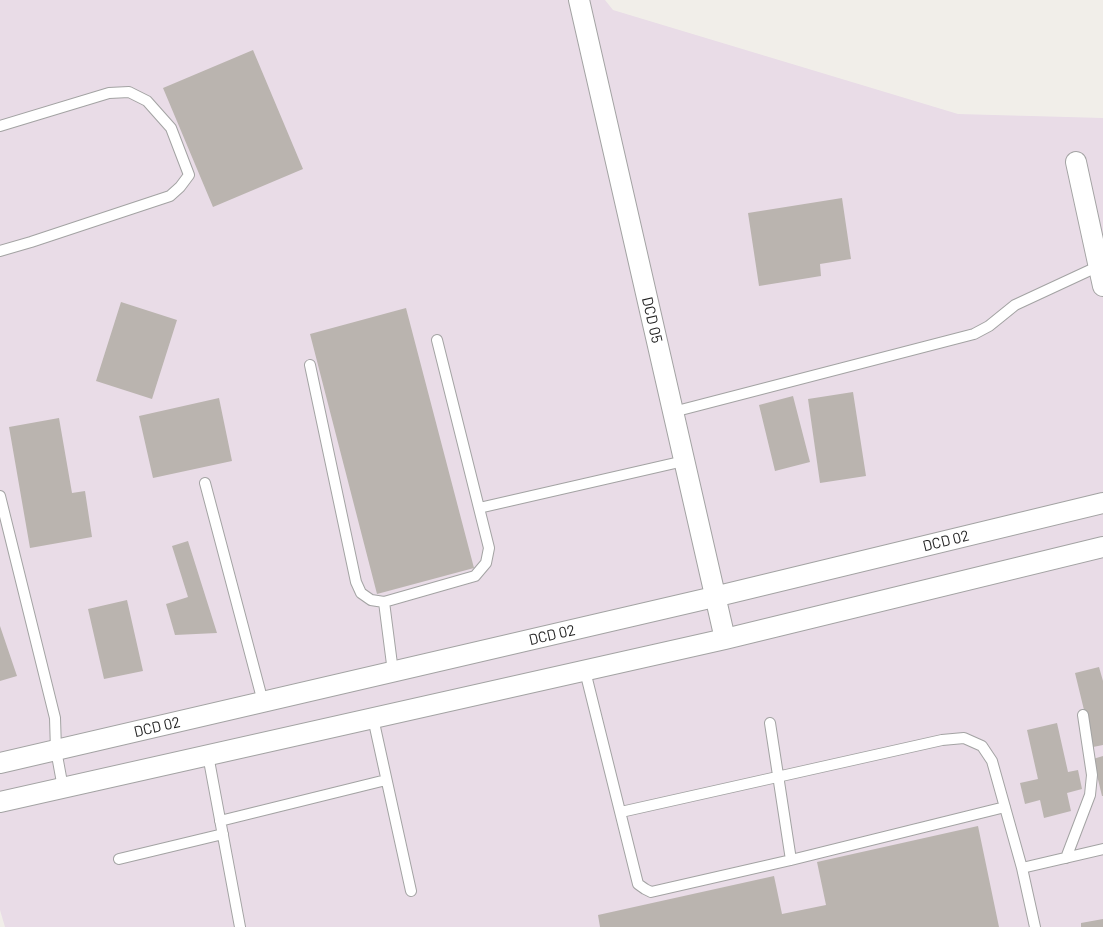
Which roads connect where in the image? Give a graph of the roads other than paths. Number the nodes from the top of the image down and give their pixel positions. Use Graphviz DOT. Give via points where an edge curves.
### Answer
graph roads {
  1 [pos="579,0"];
  2 [pos="0,126"];
  3 [pos="1076,162"];
  4 [pos="0,251"];
  5 [pos="1099,266"];
  6 [pos="1103,286"];
  7 [pos="437,340"];
  8 [pos="310,366"];
  9 [pos="673,412"];
  10 [pos="684,461"];
  11 [pos="205,483"];
  12 [pos="0,496"];
  13 [pos="1103,503"];
  14 [pos="479,508"];
  15 [pos="1103,547"];
  16 [pos="714,596"];
  17 [pos="384,602"];
  18 [pos="725,639"];
  19 [pos="585,670"];
  20 [pos="393,672"];
  21 [pos="263,702"];
  22 [pos="1083,715"];
  23 [pos="373,718"];
  24 [pos="770,724"];
  25 [pos="56,750"];
  26 [pos="208,756"];
  27 [pos="0,763"];
  28 [pos="778,777"];
  29 [pos="386,780"];
  30 [pos="63,788"];
  31 [pos="0,802"];
  32 [pos="1005,807"];
  33 [pos="620,812"];
  34 [pos="220,821"];
  35 [pos="223,834"];
  36 [pos="1103,849"];
  37 [pos="1066,858"];
  38 [pos="119,859"];
  39 [pos="791,860"];
  40 [pos="1022,868"];
  41 [pos="411,891"];
  42 [pos="240,927"];
  43 [pos="1035,927"];
  1 -- 9 [label="street, DCD 05"];
  2 -- 4 [label="lane" via="109,93 129,92 147,101 171,128 189,175 170,196"];
  3 -- 5 [label="street"];
  5 -- 6 [label="street"];
  5 -- 9 [label="lane" via="1016,305 974,334"];
  7 -- 14 [label="lane"];
  8 -- 17 [label="lane" via="356,582 361,593 372,600"];
  9 -- 10 [label="street, DCD 05"];
  10 -- 14 [label="lane"];
  10 -- 16 [label="street, DCD 05"];
  11 -- 21 [label="lane"];
  12 -- 25 [label="lane" via="55,718"];
  13 -- 16 [label="street, DCD 02"];
  14 -- 17 [label="lane" via="489,548 486,564 475,576"];
  15 -- 18 [label="street"];
  16 -- 18 [label="street, DCD 05"];
  16 -- 20 [label="street, DCD 02"];
  17 -- 20 [label="lane"];
  18 -- 19 [label="street"];
  19 -- 23 [label="street"];
  19 -- 33 [label="lane"];
  20 -- 21 [label="street, DCD 02"];
  21 -- 25 [label="street, DCD 02"];
  22 -- 37 [label="lane" via="1092,775 1090,795"];
  23 -- 26 [label="street"];
  23 -- 29 [label="lane"];
  24 -- 28 [label="lane"];
  25 -- 27 [label="street, DCD 02"];
  25 -- 30 [label="lane"];
  26 -- 30 [label="street"];
  26 -- 34 [label="lane"];
  28 -- 32 [label="lane" via="942,740 964,738 982,746 992,760"];
  28 -- 33 [label="lane"];
  28 -- 39 [label="lane"];
  29 -- 34 [label="lane"];
  29 -- 41 [label="lane"];
  30 -- 31 [label="street"];
  32 -- 39 [label="lane"];
  32 -- 40 [label="lane"];
  33 -- 39 [label="lane" via="638,884 652,892"];
  34 -- 35 [label="lane"];
  35 -- 38 [label="lane"];
  35 -- 42 [label="lane"];
  36 -- 37 [label="lane"];
  37 -- 40 [label="lane"];
  40 -- 43 [label="lane"];
}
